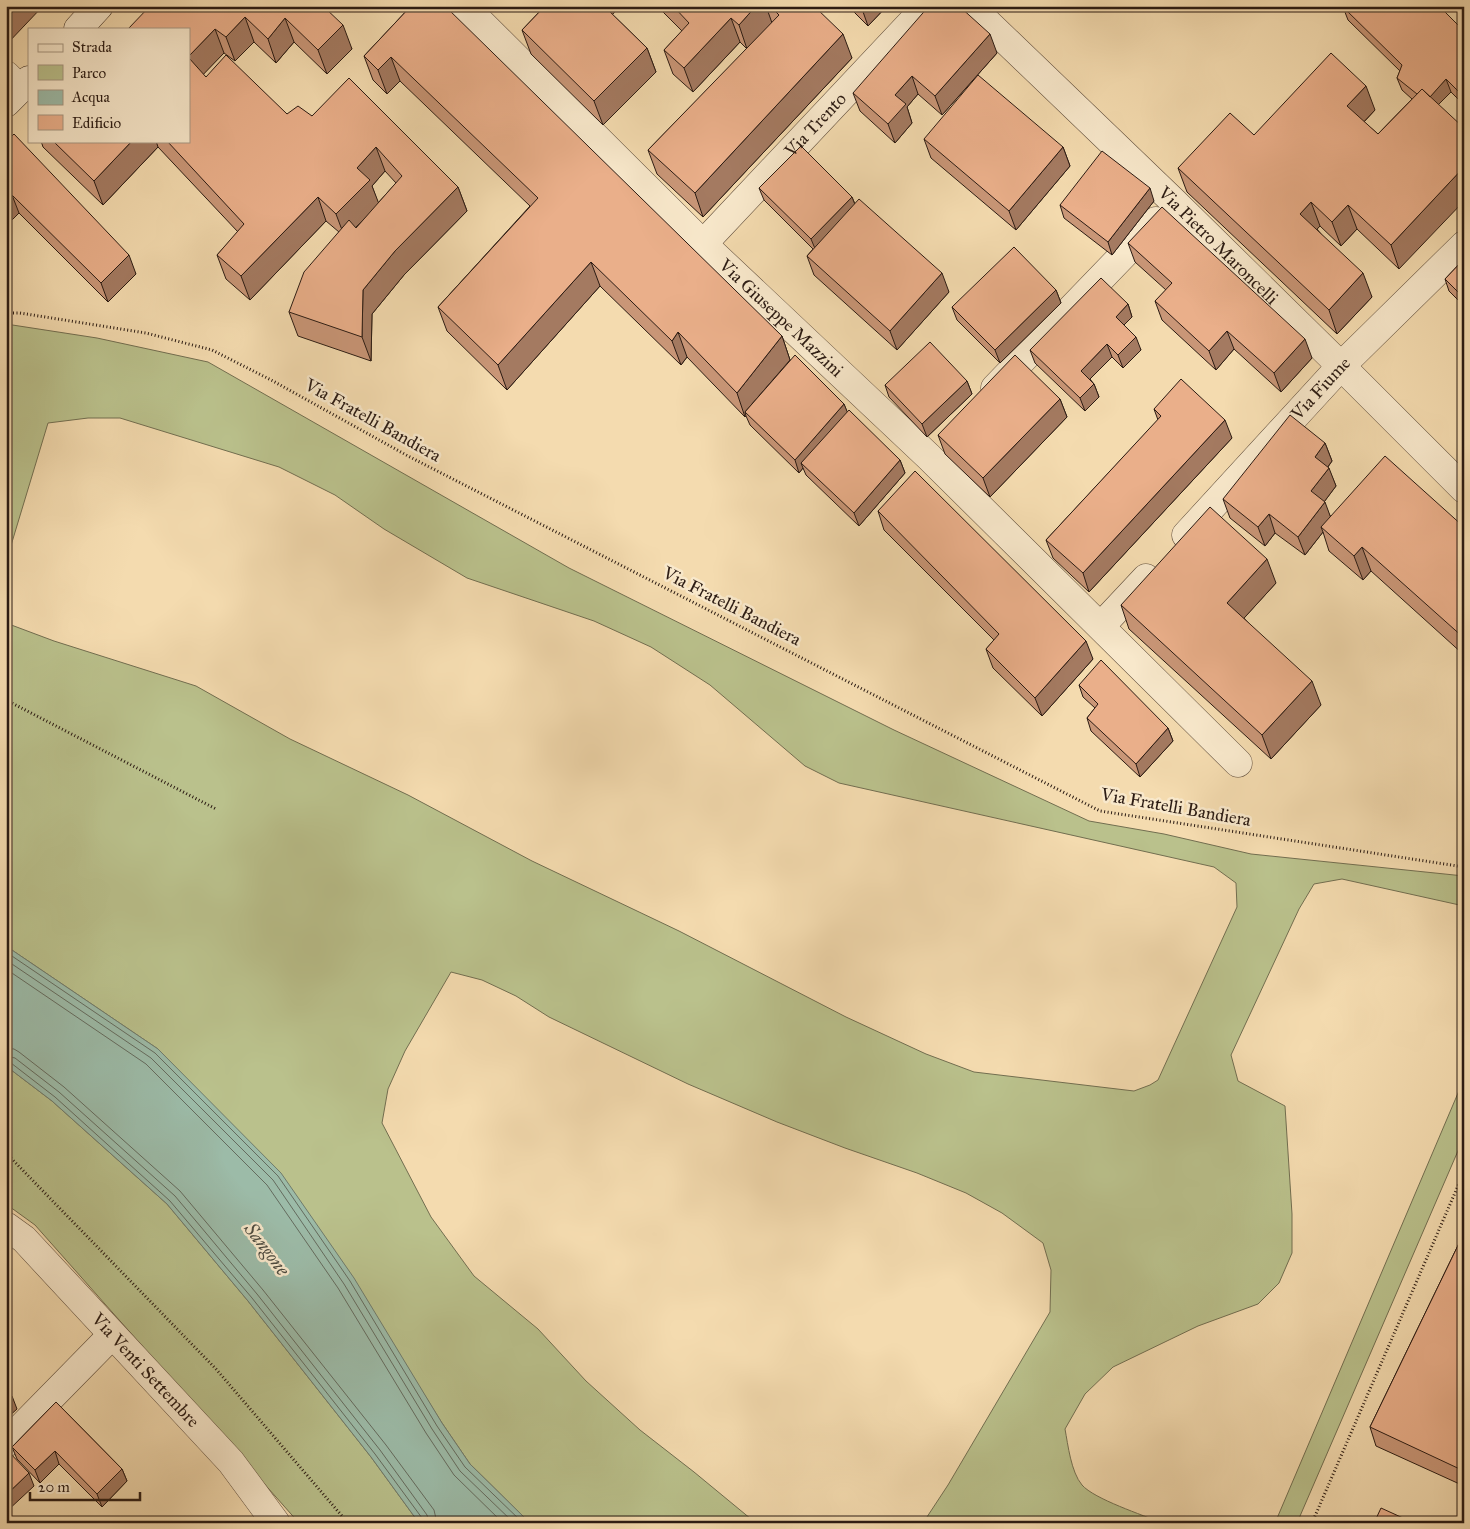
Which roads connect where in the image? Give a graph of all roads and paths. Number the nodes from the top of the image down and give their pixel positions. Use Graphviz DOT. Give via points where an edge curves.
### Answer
graph roads {
  1 [pos="99,6"];
  2 [pos="464,6"];
  3 [pos="927,6"];
  4 [pos="970,6"];
  5 [pos="79,28"];
  6 [pos="1174,202"];
  7 [pos="703,244"];
  8 [pos="1464,245"];
  9 [pos="6,313"];
  10 [pos="1341,366"];
  11 [pos="977,407"];
  12 [pos="1464,489"];
  13 [pos="1101,626"];
  14 [pos="6,700"];
  15 [pos="1238,763"];
  16 [pos="216,809"];
  17 [pos="1464,867"];
  18 [pos="6,1153"];
  19 [pos="1464,1172"];
  20 [pos="6,1226"];
  21 [pos="112,1335"];
  22 [pos="6,1443"];
  23 [pos="276,1523"];
  24 [pos="348,1523"];
  25 [pos="1312,1523"];
  1 -- 5 [label="street"];
  2 -- 7 [label="street, Via Giuseppe Mazzini"];
  3 -- 7 [label="street, Via Trento"];
  4 -- 6 [label="street, Via Pietro Maroncelli"];
  6 -- 10 [label="street, Via Pietro Maroncelli"];
  6 -- 11 [label="street"];
  7 -- 13 [label="street, Via Giuseppe Mazzini" via="936,450"];
  8 -- 10 [label="street, Via Fiume"];
  9 -- 17 [label="path, Via Fratelli Bandiera" via="146,333 212,350 408,456 1100,811"];
  10 -- 12 [label="street, Via Pietro Maroncelli"];
  10 -- 13 [label="street, Via Fiume"];
  13 -- 15 [label="street, Via Giuseppe Mazzini"];
  14 -- 16 [label="path"];
  18 -- 24 [label="path" via="216,1369"];
  19 -- 25 [label="path"];
  20 -- 21 [label="street, Via Venti Settembre" via="24,1239"];
  21 -- 22 [label="street"];
  21 -- 23 [label="street, Via Venti Settembre" via="231,1462"];
}
